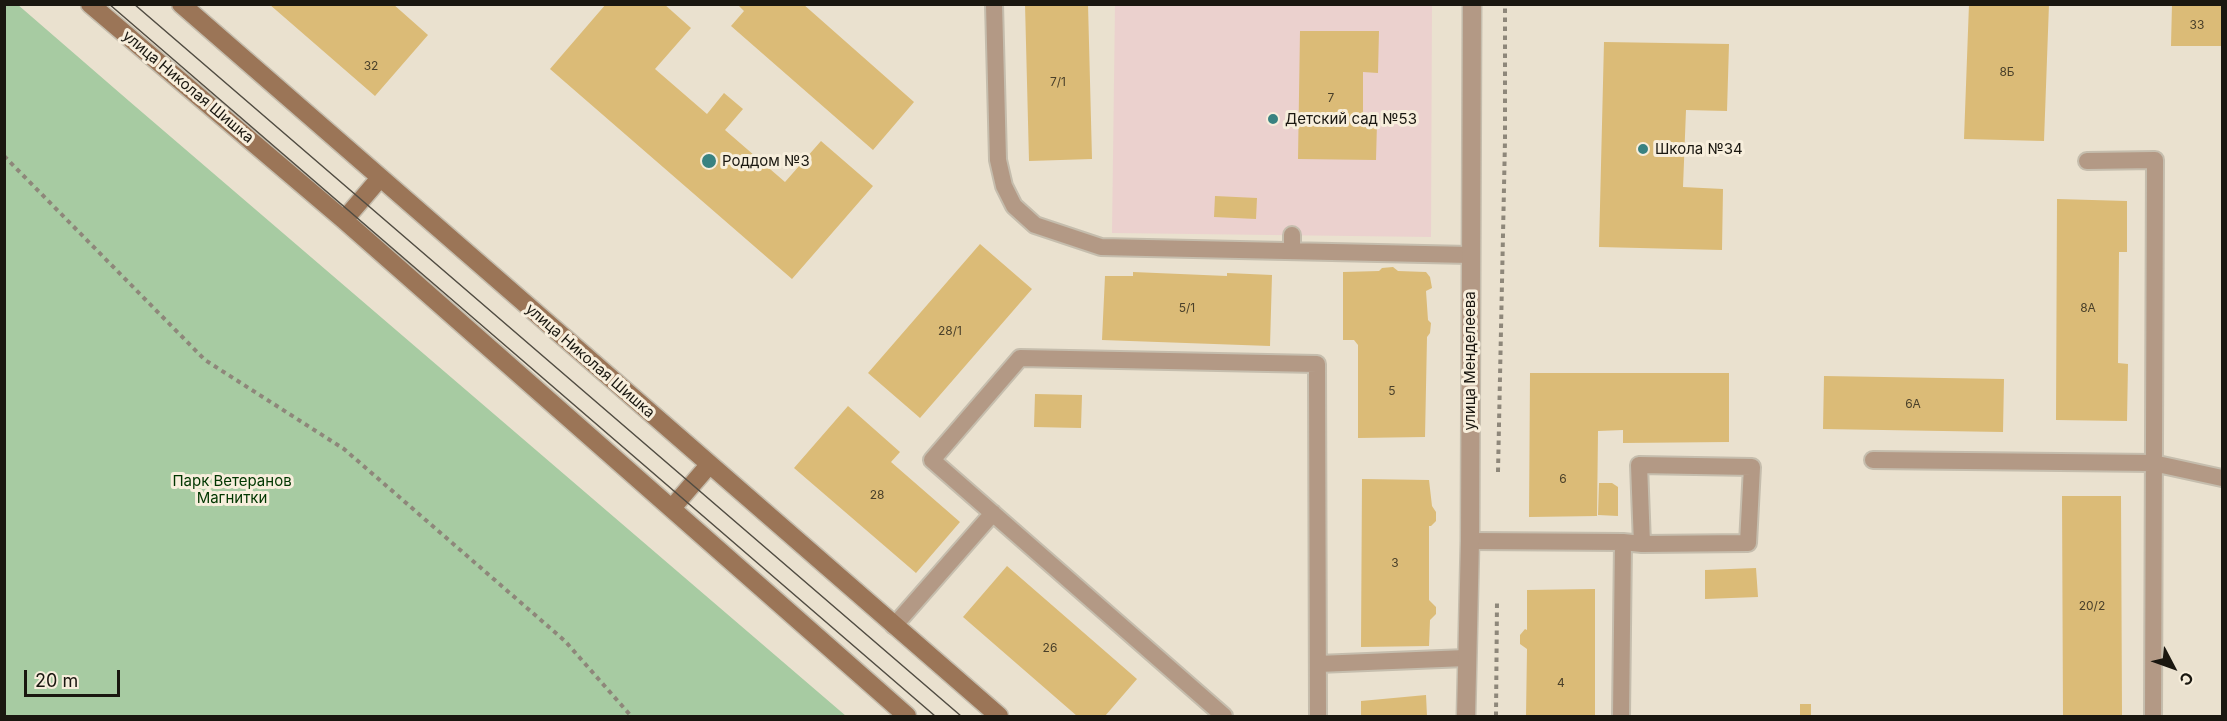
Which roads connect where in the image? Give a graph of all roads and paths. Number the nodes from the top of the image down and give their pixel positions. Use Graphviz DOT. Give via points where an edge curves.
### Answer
graph roads {
  1 [pos="90,4"];
  2 [pos="994,4"];
  3 [pos="1472,4"];
  4 [pos="1505,4"];
  5 [pos="183,5"];
  6 [pos="4,156"];
  7 [pos="2087,161"];
  8 [pos="380,178"];
  9 [pos="344,220"];
  10 [pos="1470,255"];
  11 [pos="1873,460"];
  12 [pos="2153,463"];
  13 [pos="709,465"];
  14 [pos="2223,478"];
  15 [pos="1498,483"];
  16 [pos="672,508"];
  17 [pos="993,513"];
  18 [pos="1470,541"];
  19 [pos="1623,542"];
  20 [pos="1642,544"];
  21 [pos="1497,600"];
  22 [pos="894,626"];
  23 [pos="1466,658"];
  24 [pos="1318,664"];
  25 [pos="631,717"];
  26 [pos="908,717"];
  27 [pos="999,717"];
  28 [pos="1224,717"];
  29 [pos="1318,717"];
  30 [pos="1466,717"];
  31 [pos="1496,717"];
  32 [pos="1621,717"];
  33 [pos="2153,717"];
  1 -- 9 [label="main road, улица Николая Шишка"];
  2 -- 10 [label="lane" via="998,160 1014,206 1035,225 1101,247 1292,243"];
  3 -- 10 [label="street, улица Менделеева"];
  4 -- 15 [label="path"];
  5 -- 8 [label="main road, улица Николая Шишка"];
  6 -- 25 [label="path" via="205,360 344,449 565,641"];
  7 -- 12 [label="lane" via="2155,160"];
  8 -- 9 [label="main road"];
  8 -- 13 [label="main road, улица Николая Шишка"];
  9 -- 16 [label="main road, улица Николая Шишка"];
  10 -- 18 [label="street, улица Менделеева"];
  11 -- 12 [label="lane"];
  12 -- 14 [label="lane"];
  12 -- 33 [label="lane"];
  13 -- 16 [label="main road"];
  13 -- 22 [label="main road, улица Николая Шишка"];
  16 -- 26 [label="main road, улица Николая Шишка"];
  17 -- 22 [label="lane"];
  17 -- 24 [label="lane" via="933,460 1020,358 1317,364"];
  17 -- 28 [label="lane"];
  18 -- 19 [label="lane"];
  18 -- 23 [label="street, улица Менделеева"];
  19 -- 20 [label="lane"];
  19 -- 32 [label="lane"];
  20 -- 20 [label="lane" via="1640,465 1752,467 1748,543"];
  21 -- 31 [label="path"];
  22 -- 27 [label="main road, улица Николая Шишка"];
  23 -- 24 [label="lane"];
  23 -- 30 [label="street, улица Менделеева"];
  24 -- 29 [label="lane"];
}
